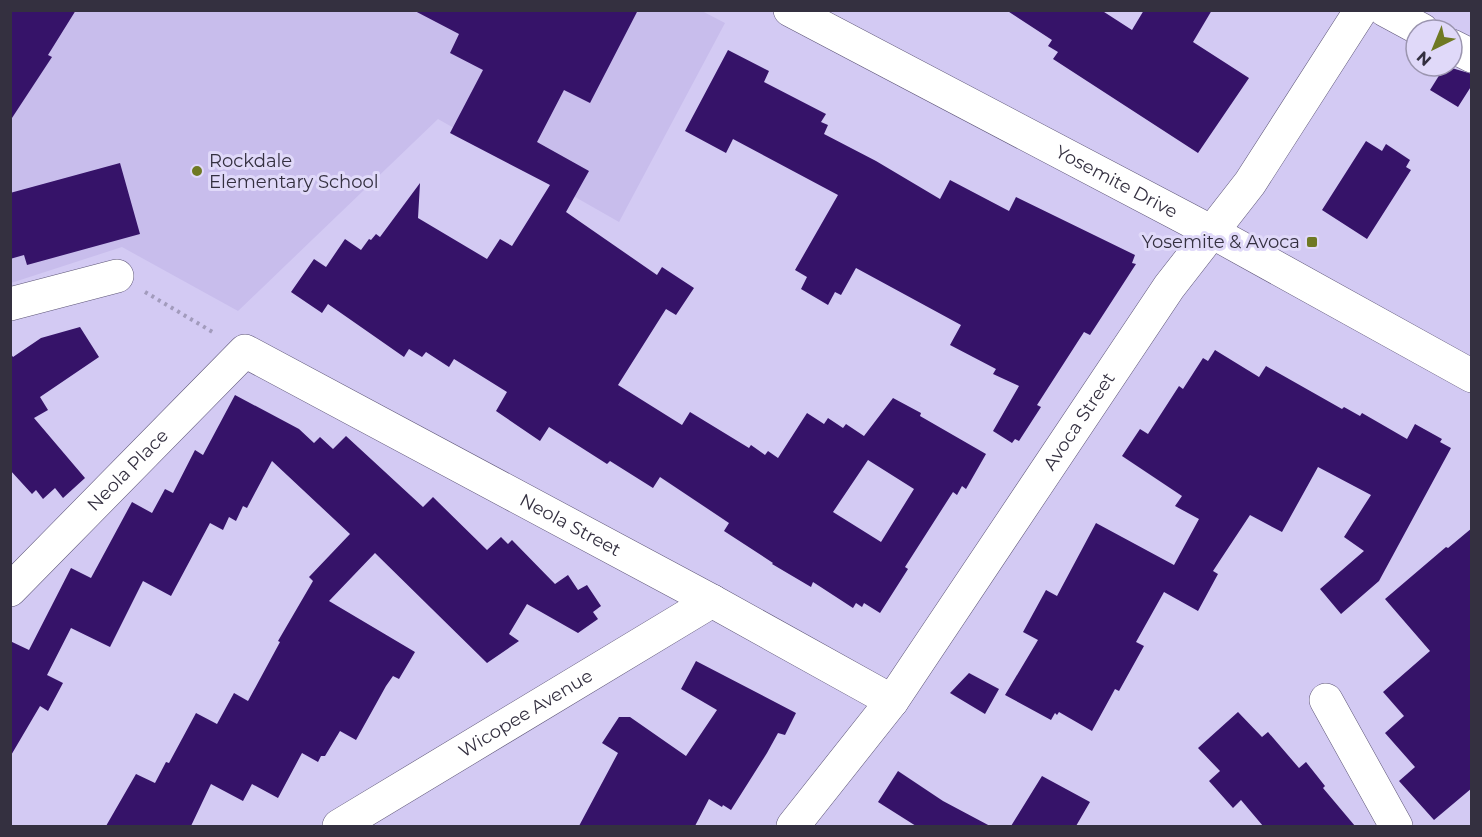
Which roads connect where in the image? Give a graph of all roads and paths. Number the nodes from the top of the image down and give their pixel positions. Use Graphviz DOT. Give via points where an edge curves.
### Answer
graph roads {
  1 [pos="790,10"];
  2 [pos="1361,10"];
  3 [pos="1385,10"];
  4 [pos="1404,20"];
  5 [pos="1212,232"];
  6 [pos="117,276"];
  7 [pos="10,304"];
  8 [pos="245,351"];
  9 [pos="1472,376"];
  10 [pos="10,590"];
  11 [pos="712,601"];
  12 [pos="892,700"];
  13 [pos="1326,700"];
  14 [pos="339,826"];
  15 [pos="793,826"];
  16 [pos="1396,826"];
  1 -- 5 [label="street, Yosemite Drive"];
  2 -- 5 [label="street, Avoca Street" via="1250,183"];
  3 -- 4 [label="street"];
  5 -- 9 [label="street, Yosemite Drive"];
  5 -- 12 [label="street, Avoca Street" via="1169,287"];
  6 -- 7 [label="street"];
  6 -- 8 [label="path"];
  8 -- 10 [label="street, Neola Place"];
  8 -- 11 [label="street, Neola Street"];
  11 -- 12 [label="street, Neola Street"];
  11 -- 14 [label="street, Wicopee Avenue"];
  12 -- 15 [label="street, Avoca Street"];
  13 -- 16 [label="street"];
}
